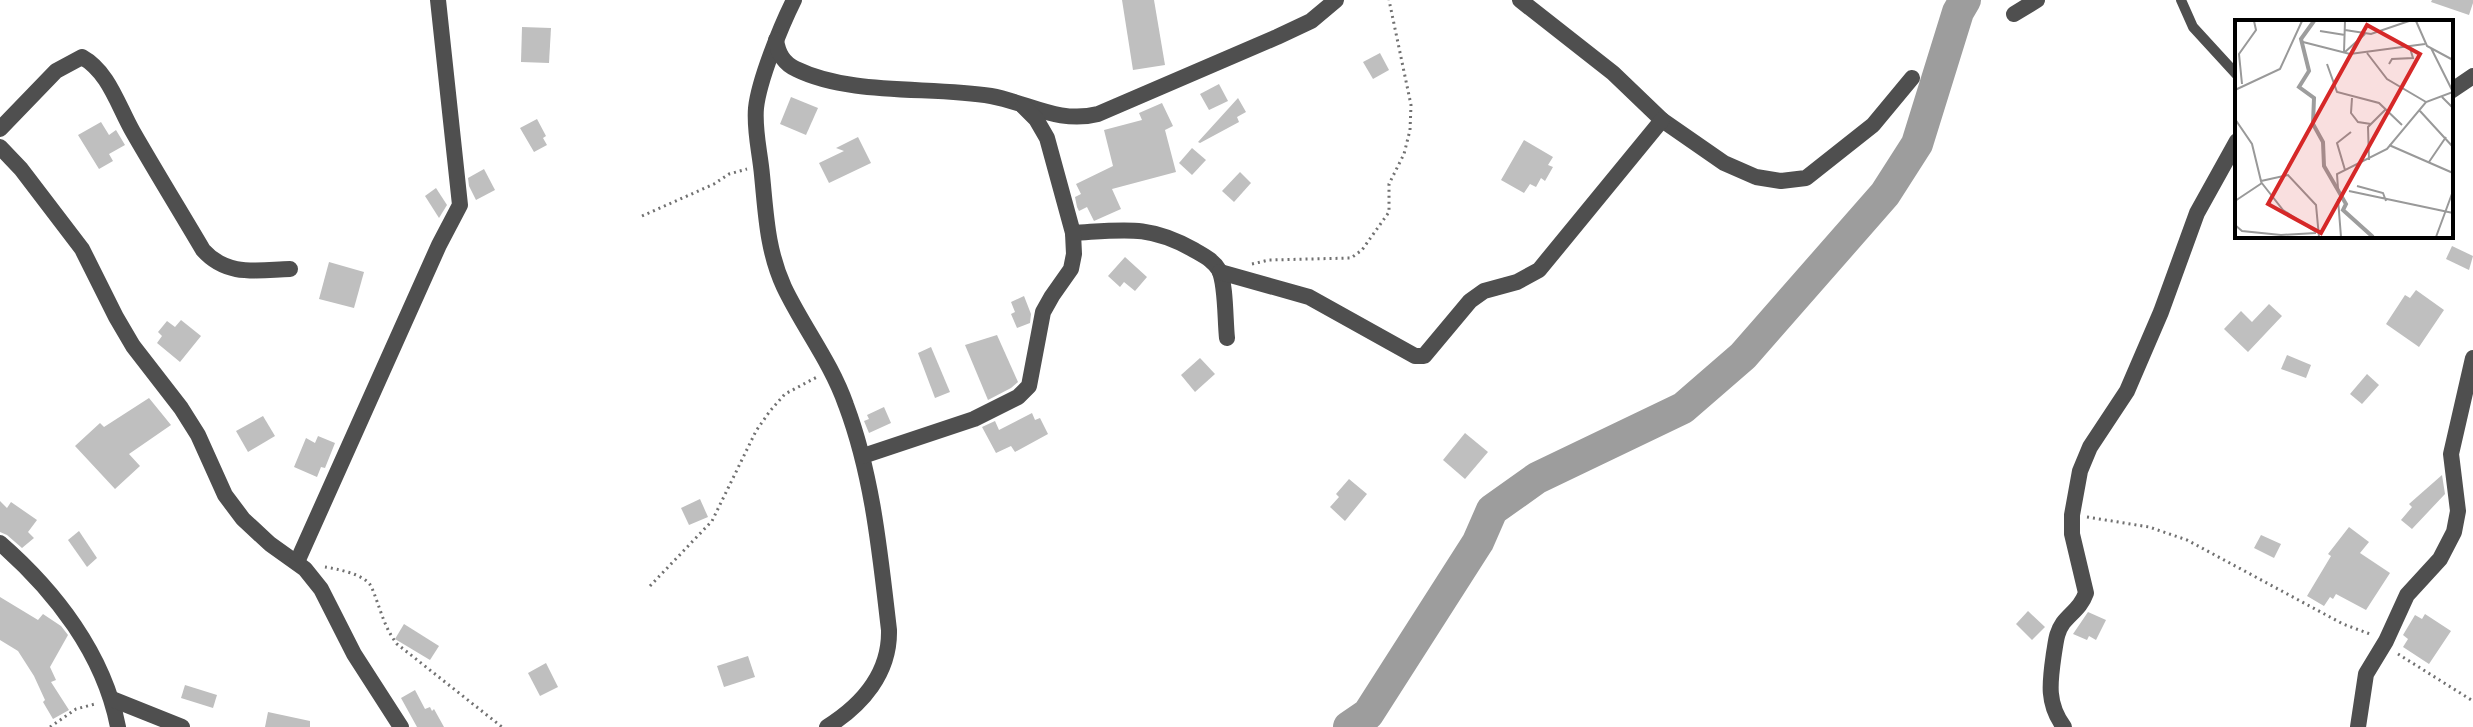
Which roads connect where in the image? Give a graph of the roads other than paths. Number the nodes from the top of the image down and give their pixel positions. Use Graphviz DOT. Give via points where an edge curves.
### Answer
graph roads {
  1 [pos="438,0"];
  2 [pos="794,0"];
  3 [pos="1336,0"];
  4 [pos="1520,0"];
  5 [pos="2037,0"];
  6 [pos="2181,0"];
  7 [pos="2014,14"];
  8 [pos="776,40"];
  9 [pos="2235,73"];
  10 [pos="2473,76"];
  11 [pos="1912,78"];
  12 [pos="2453,90"];
  13 [pos="1022,105"];
  14 [pos="1662,120"];
  15 [pos="0,129"];
  16 [pos="2235,145"];
  17 [pos="0,147"];
  18 [pos="1073,233"];
  19 [pos="290,269"];
  20 [pos="1226,274"];
  21 [pos="1227,338"];
  22 [pos="2473,358"];
  23 [pos="863,456"];
  24 [pos="0,543"];
  25 [pos="301,566"];
  26 [pos="112,699"];
  27 [pos="117,722"];
  28 [pos="182,727"];
  29 [pos="401,727"];
  30 [pos="827,727"];
  31 [pos="2064,727"];
  32 [pos="2358,727"];
  1 -- 25 [label="street" via="460,205"];
  2 -- 8 [label="street"];
  3 -- 13 [label="street" via="1311,21 1098,114 1078,119"];
  4 -- 14 [label="street" via="1613,73"];
  5 -- 7 [label="street"];
  6 -- 9 [label="lane" via="2193,27"];
  8 -- 13 [label="street" via="778,52 797,70 840,82 968,93"];
  8 -- 23 [label="street" via="756,106 765,221 777,269 832,370"];
  10 -- 12 [label="street"];
  11 -- 14 [label="street" via="1873,125 1806,178 1756,177 1724,163"];
  13 -- 18 [label="street" via="1047,138"];
  14 -- 20 [label="street" via="1539,270 1470,301 1424,356 1415,356 1309,297"];
  15 -- 19 [label="street" via="56,71 82,57 95,64 109,84 213,262 237,271"];
  16 -- 31 [label="street" via="2197,213 2127,391 2080,471 2072,534 2086,593 2055,638 2049,688"];
  17 -- 25 [label="street" via="82,249 133,346 198,435 225,495 243,519"];
  18 -- 20 [label="street" via="1152,231 1212,260"];
  18 -- 23 [label="street" via="1071,269 1043,312 1029,386 974,419"];
  20 -- 21 [label="street"];
  22 -- 32 [label="street" via="2451,454 2458,511 2454,532 2440,559 2407,595 2364,682"];
  23 -- 30 [label="street" via="889,647 885,665 869,689"];
  24 -- 26 [label="street" via="82,636"];
  25 -- 29 [label="street" via="321,589 354,654"];
  26 -- 27 [label="street"];
  26 -- 28 [label="street"];
}
